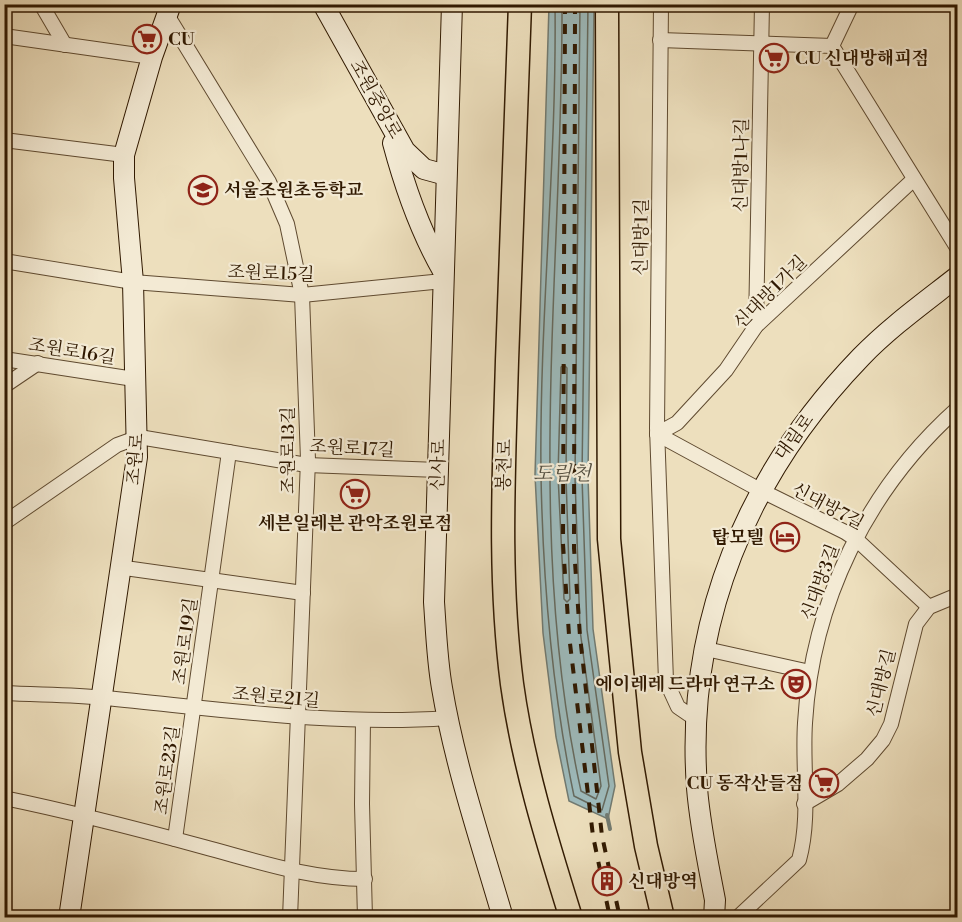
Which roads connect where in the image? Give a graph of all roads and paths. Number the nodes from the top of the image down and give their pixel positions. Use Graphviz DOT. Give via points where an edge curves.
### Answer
graph roads {
  1 [pos="41,4"];
  2 [pos="323,4"];
  3 [pos="452,4"];
  4 [pos="520,4"];
  5 [pos="607,4"];
  6 [pos="661,4"];
  7 [pos="762,4"];
  8 [pos="852,4"];
  9 [pos="167,8"];
  10 [pos="4,36"];
  11 [pos="660,40"];
  12 [pos="65,45"];
  13 [pos="762,45"];
  14 [pos="832,46"];
  15 [pos="152,57"];
  16 [pos="386,120"];
  17 [pos="4,140"];
  18 [pos="124,155"];
  19 [pos="446,175"];
  20 [pos="914,179"];
  21 [pos="957,249"];
  22 [pos="4,261"];
  23 [pos="443,276"];
  24 [pos="957,276"];
  25 [pos="133,282"];
  26 [pos="302,295"];
  27 [pos="756,326"];
  28 [pos="4,359"];
  29 [pos="38,363"];
  30 [pos="134,379"];
  31 [pos="4,386"];
  32 [pos="957,408"];
  33 [pos="657,434"];
  34 [pos="139,437"];
  35 [pos="229,452"];
  36 [pos="308,465"];
  37 [pos="438,470"];
  38 [pos="760,490"];
  39 [pos="4,523"];
  40 [pos="855,538"];
  41 [pos="120,570"];
  42 [pos="212,580"];
  43 [pos="303,593"];
  44 [pos="957,595"];
  45 [pos="929,607"];
  46 [pos="706,649"];
  47 [pos="810,672"];
  48 [pos="4,693"];
  49 [pos="102,697"];
  50 [pos="194,707"];
  51 [pos="448,718"];
  52 [pos="299,719"];
  53 [pos="363,720"];
  54 [pos="697,720"];
  55 [pos="4,798"];
  56 [pos="804,804"];
  57 [pos="85,815"];
  58 [pos="175,839"];
  59 [pos="292,871"];
  60 [pos="365,879"];
  61 [pos="719,916"];
  62 [pos="69,918"];
  63 [pos="290,918"];
  64 [pos="365,918"];
  65 [pos="503,918"];
  66 [pos="571,918"];
  67 [pos="663,918"];
  68 [pos="737,918"];
  1 -- 12 [label="street"];
  2 -- 16 [label="main road, 조원중앙로"];
  3 -- 19 [label="main road, 신사로"];
  4 -- 66 [label="main road, 봉천로" via="502,518 505,621 525,754"];
  5 -- 67 [label="main road" via="609,539 630,752"];
  6 -- 11 [label="street, 신대방1길"];
  7 -- 13 [label="street, 신대방1나길"];
  8 -- 14 [label="street"];
  9 -- 15 [label="main road, 조원로"];
  9 -- 26 [label="street, 조원로13길" via="269,182 286,224"];
  10 -- 12 [label="street"];
  11 -- 13 [label="street"];
  11 -- 33 [label="street, 신대방1길"];
  12 -- 15 [label="street"];
  13 -- 14 [label="street"];
  13 -- 27 [label="street, 신대방1나길"];
  14 -- 20 [label="street"];
  15 -- 18 [label="main road, 조원로"];
  16 -- 19 [label="main road, 조원중앙로" via="414,162"];
  16 -- 23 [label="main road" via="415,214"];
  17 -- 18 [label="street"];
  18 -- 25 [label="main road, 조원로"];
  19 -- 23 [label="main road, 신사로"];
  20 -- 21 [label="street"];
  20 -- 27 [label="street, 신대방1가길"];
  22 -- 25 [label="street, 조원로15길"];
  23 -- 26 [label="street, 조원로15길"];
  23 -- 37 [label="main road, 신사로"];
  24 -- 38 [label="main road, 대림로" via="885,334 836,383 785,449"];
  25 -- 26 [label="street, 조원로15길"];
  25 -- 30 [label="main road, 조원로"];
  26 -- 36 [label="street, 조원로13길"];
  27 -- 33 [label="street, 신대방1가길" via="726,370 677,423"];
  28 -- 29 [label="street, 조원로16길"];
  29 -- 30 [label="street, 조원로16길"];
  29 -- 31 [label="street"];
  30 -- 34 [label="main road, 조원로"];
  32 -- 40 [label="street, 신대방3길" via="886,486"];
  33 -- 38 [label="street"];
  33 -- 54 [label="street, 신대방1길" via="666,681 678,707"];
  34 -- 35 [label="street, 조원로17길"];
  34 -- 39 [label="street" via="117,445"];
  34 -- 41 [label="main road, 조원로"];
  35 -- 36 [label="street, 조원로17길"];
  35 -- 42 [label="street"];
  36 -- 37 [label="street, 조원로17길"];
  36 -- 43 [label="street, 조원로13길"];
  37 -- 51 [label="main road, 신사로" via="434,602"];
  38 -- 40 [label="street, 신대방7길"];
  38 -- 46 [label="main road, 대림로" via="728,563"];
  40 -- 45 [label="street, 신대방7길"];
  40 -- 47 [label="street, 신대방3길" via="830,596"];
  41 -- 42 [label="street, 조원로19길"];
  41 -- 49 [label="main road, 조원로"];
  42 -- 43 [label="street, 조원로19길"];
  42 -- 50 [label="street, 조원로19길"];
  43 -- 52 [label="street, 조원로13길"];
  44 -- 45 [label="street"];
  45 -- 56 [label="street, 신대방길" via="910,639 891,724 883,740 838,784"];
  46 -- 47 [label="street"];
  46 -- 54 [label="main road, 대림로"];
  47 -- 56 [label="street, 신대방3길"];
  48 -- 49 [label="street, 조원로21길"];
  49 -- 50 [label="street, 조원로21길"];
  49 -- 57 [label="main road, 조원로"];
  50 -- 52 [label="street, 조원로21길"];
  50 -- 58 [label="street, 조원로23길"];
  51 -- 53 [label="street, 조원로21길"];
  51 -- 65 [label="main road, 신사로"];
  52 -- 53 [label="street, 조원로21길"];
  52 -- 59 [label="street, 조원로13길"];
  53 -- 60 [label="street"];
  54 -- 61 [label="main road, 대림로" via="697,788"];
  55 -- 57 [label="street, 조원로23길"];
  56 -- 68 [label="street" via="799,860"];
  57 -- 58 [label="street, 조원로23길"];
  57 -- 62 [label="main road, 조원로"];
  58 -- 59 [label="street, 조원로23길"];
  59 -- 60 [label="street, 조원로23길"];
  59 -- 63 [label="street, 조원로13길"];
  60 -- 64 [label="street"];
}
